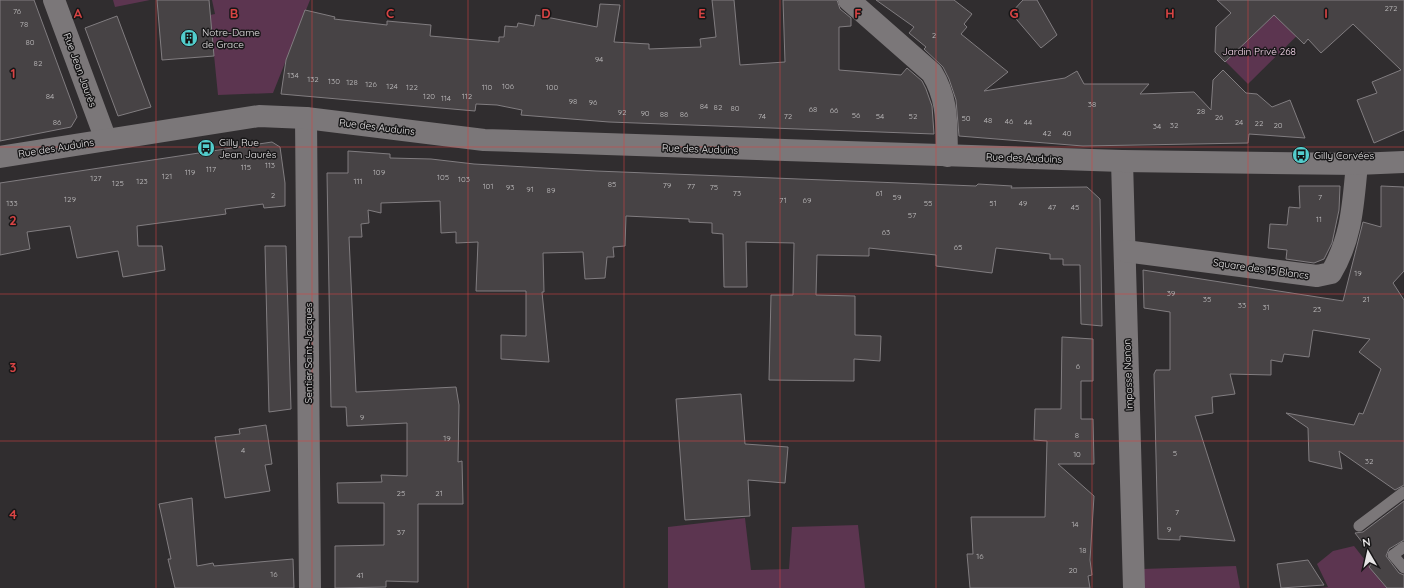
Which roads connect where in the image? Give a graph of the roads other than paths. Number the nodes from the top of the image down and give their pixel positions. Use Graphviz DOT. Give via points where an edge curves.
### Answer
graph roads {
  1 [pos="54,0"];
  2 [pos="849,0"];
  3 [pos="306,118"];
  4 [pos="106,140"];
  5 [pos="947,156"];
  6 [pos="0,157"];
  7 [pos="1122,162"];
  8 [pos="1404,162"];
  9 [pos="1357,164"];
  10 [pos="1125,250"];
  11 [pos="1404,492"];
  12 [pos="1359,526"];
  13 [pos="1404,547"];
  14 [pos="1404,568"];
  15 [pos="310,588"];
  16 [pos="1134,588"];
  1 -- 4 [label="street, Rue Jean Jaurès"];
  2 -- 5 [label="street" via="932,73 938,82 946,105"];
  3 -- 4 [label="street, Rue des Auduins" via="259,116"];
  3 -- 5 [label="street, Rue des Auduins" via="484,140"];
  3 -- 15 [label="street, Sentier Saint-Jacques"];
  4 -- 6 [label="street, Rue des Auduins"];
  5 -- 7 [label="street, Rue des Auduins"];
  7 -- 9 [label="street, Rue des Auduins"];
  7 -- 10 [label="street, Impasse Nanon"];
  8 -- 9 [label="street, Rue des Auduins"];
  9 -- 10 [label="street, Square des 15 Blancs" via="1353,212 1341,256 1331,273 1317,276"];
  10 -- 16 [label="street, Impasse Nanon"];
  11 -- 12 [label="lane"];
  13 -- 14 [label="lane" via="1393,555"];
}
